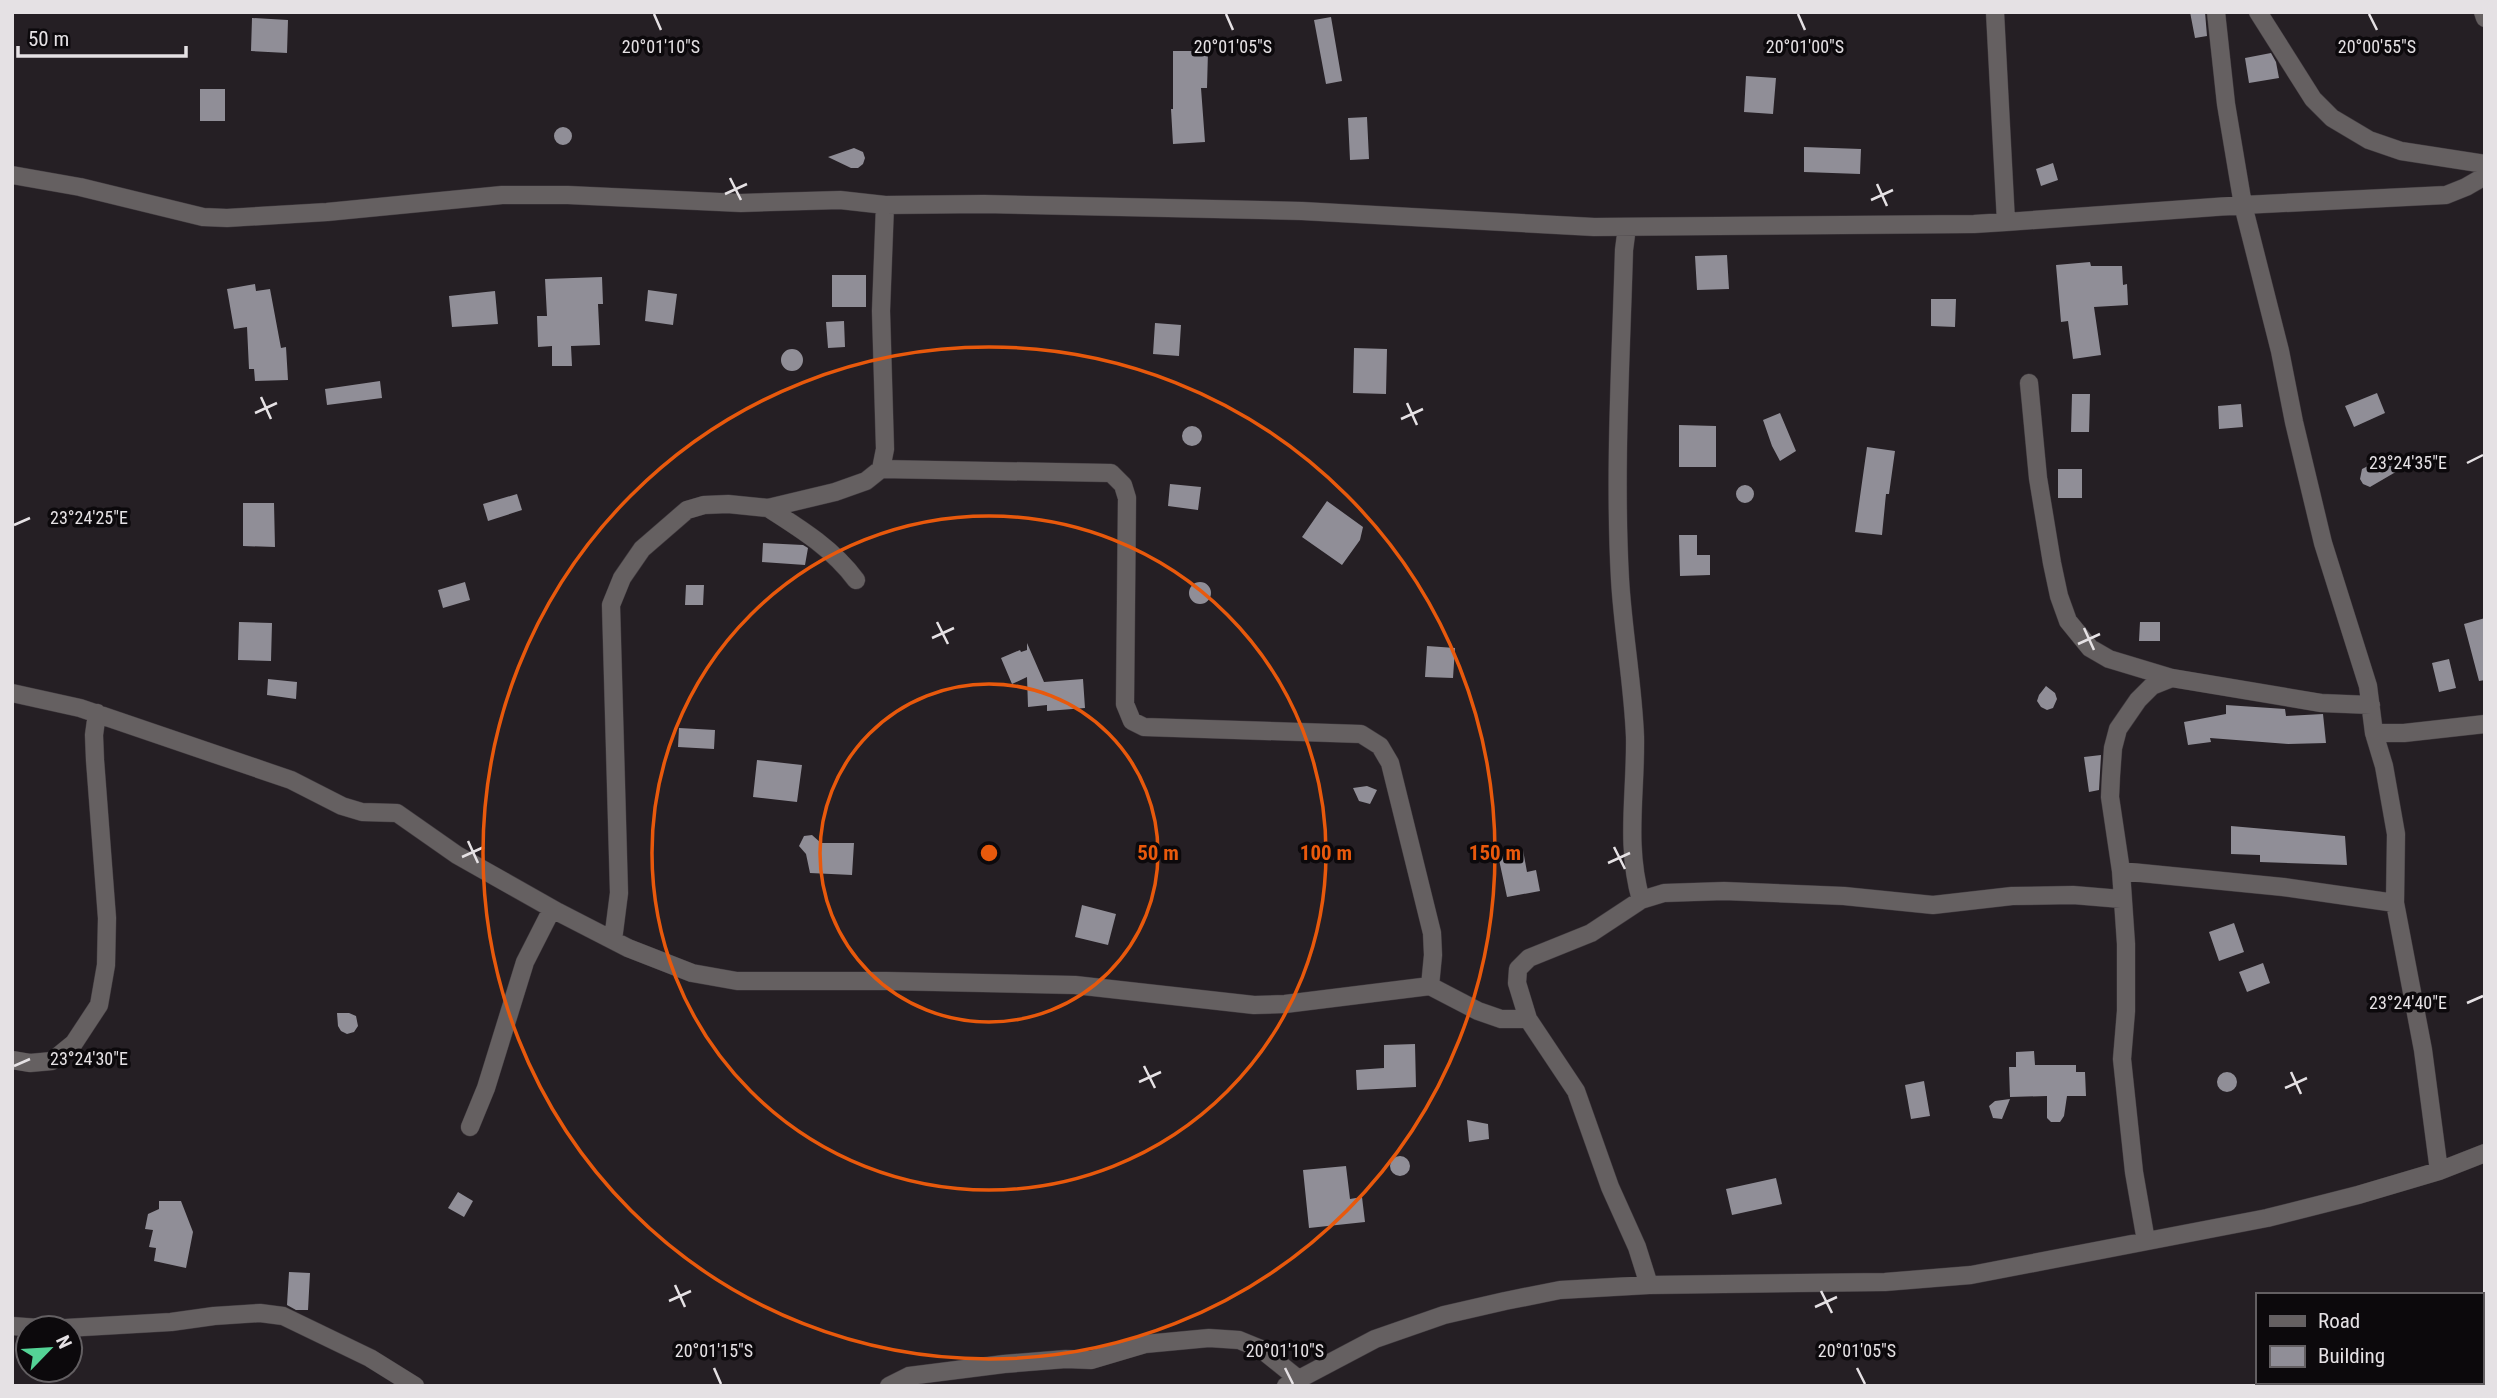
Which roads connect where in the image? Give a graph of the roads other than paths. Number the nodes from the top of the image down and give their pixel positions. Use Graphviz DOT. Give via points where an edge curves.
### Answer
graph roads {
  1 [pos="1994,12"];
  2 [pos="2216,12"];
  3 [pos="2258,12"];
  4 [pos="2483,12"];
  5 [pos="2485,18"];
  6 [pos="2485,164"];
  7 [pos="12,175"];
  8 [pos="2485,176"];
  9 [pos="886,205"];
  10 [pos="2243,205"];
  11 [pos="2006,222"];
  12 [pos="1627,227"];
  13 [pos="2029,383"];
  14 [pos="881,468"];
  15 [pos="768,508"];
  16 [pos="856,580"];
  17 [pos="2172,678"];
  18 [pos="12,693"];
  19 [pos="2371,705"];
  20 [pos="97,713"];
  21 [pos="2485,724"];
  22 [pos="2374,733"];
  23 [pos="2121,871"];
  24 [pos="2121,899"];
  25 [pos="1641,900"];
  26 [pos="2395,904"];
  27 [pos="552,909"];
  28 [pos="612,940"];
  29 [pos="1430,986"];
  30 [pos="1528,1019"];
  31 [pos="12,1060"];
  32 [pos="470,1127"];
  33 [pos="2485,1153"];
  34 [pos="2440,1171"];
  35 [pos="2146,1241"];
  36 [pos="1649,1285"];
  37 [pos="84,1327"];
  38 [pos="1292,1382"];
  39 [pos="415,1386"];
  40 [pos="889,1386"];
  1 -- 11 [label="street"];
  2 -- 10 [label="street"];
  3 -- 6 [label="street" via="2313,99 2332,118 2369,140 2401,151"];
  4 -- 5 [label="street"];
  7 -- 9 [label="street" via="203,217 327,212 502,195 741,203 840,200"];
  8 -- 10 [label="street" via="2446,195"];
  9 -- 12 [label="street" via="1302,211"];
  9 -- 14 [label="street" via="881,311 885,449"];
  10 -- 11 [label="street"];
  10 -- 19 [label="street" via="2323,543"];
  11 -- 12 [label="street"];
  12 -- 25 [label="street" via="1618,507 1635,737 1631,840 1633,874"];
  13 -- 17 [label="street" via="2038,478 2052,563 2068,621 2090,648 2109,659"];
  14 -- 15 [label="street" via="866,481 835,492"];
  14 -- 29 [label="street" via="1111,473 1123,485 1127,498 1125,704 1132,721 1144,727 1361,734 1380,746 1390,763 1430,924"];
  15 -- 16 [label="street" via="804,530"];
  15 -- 28 [label="street" via="728,504 687,510 642,549 611,605 619,893"];
  17 -- 19 [label="street" via="2321,703"];
  17 -- 23 [label="street" via="2152,685 2118,729 2110,797"];
  18 -- 20 [label="street"];
  19 -- 22 [label="street"];
  20 -- 27 [label="street" via="291,780 342,806 397,813 457,855"];
  20 -- 31 [label="street" via="95,772 107,918 99,1005 74,1044 52,1061"];
  21 -- 22 [label="street"];
  22 -- 26 [label="street" via="2396,834"];
  23 -- 24 [label="street"];
  23 -- 26 [label="street"];
  24 -- 25 [label="street" via="2012,896 1916,905 1844,895 1724,891"];
  24 -- 35 [label="street" via="2126,944 2122,1059"];
  25 -- 30 [label="street" via="1591,933 1529,958 1518,969 1517,983"];
  26 -- 34 [label="street"];
  27 -- 28 [label="street"];
  27 -- 32 [label="street" via="525,962"];
  28 -- 29 [label="street" via="692,973 737,981 1075,985 1254,1005"];
  29 -- 30 [label="street" via="1478,1012 1501,1019"];
  30 -- 36 [label="street" via="1576,1091"];
  33 -- 34 [label="street"];
  34 -- 35 [label="street" via="2267,1219"];
  35 -- 36 [label="street" via="1971,1275 1885,1282"];
  36 -- 38 [label="street" via="1560,1290 1444,1315 1375,1339"];
  37 -- 39 [label="street" via="260,1313 283,1316 370,1358"];
  38 -- 40 [label="street" via="1261,1349 1239,1340 1209,1338 1144,1344 1091,1360 909,1376"];
}
